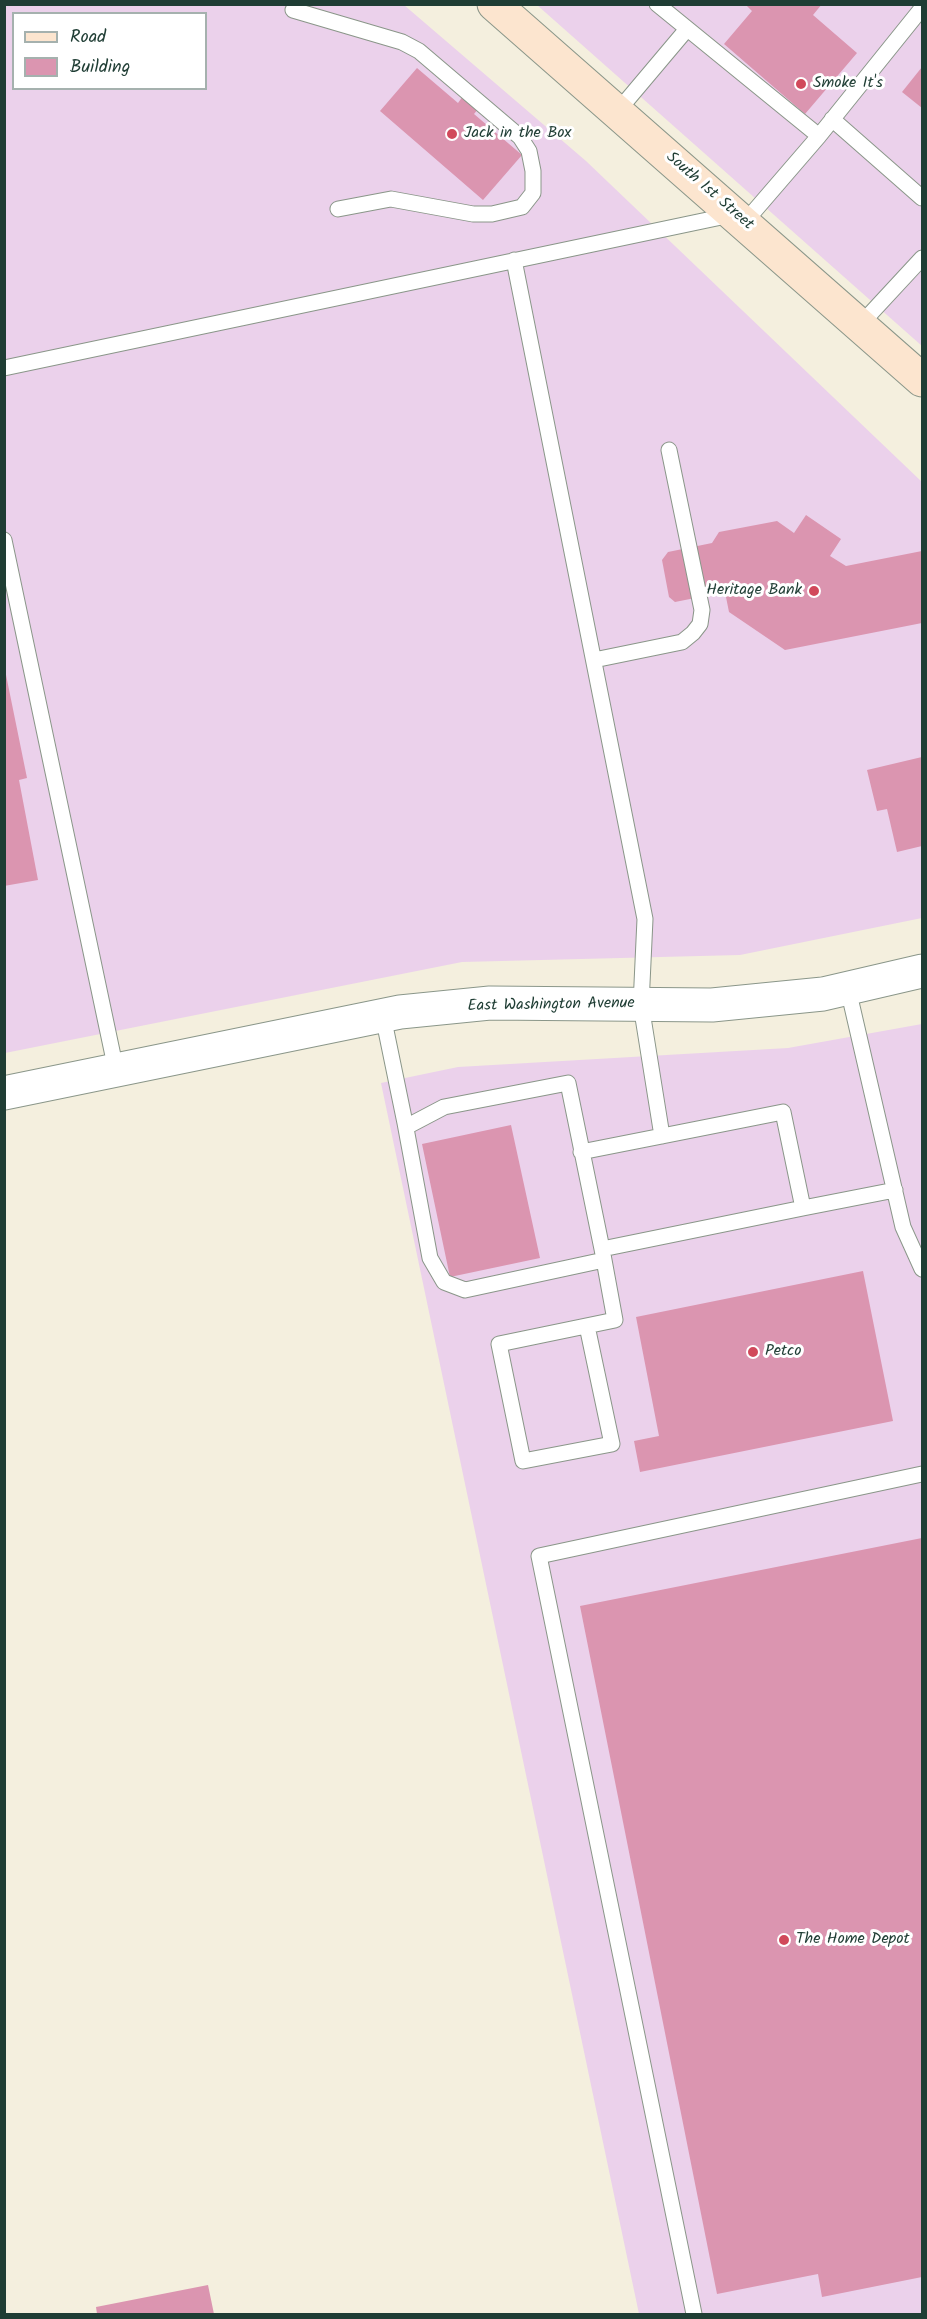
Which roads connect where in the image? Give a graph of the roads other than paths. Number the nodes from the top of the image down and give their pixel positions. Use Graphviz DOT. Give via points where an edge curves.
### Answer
graph roads {
  1 [pos="494,4"];
  2 [pos="657,4"];
  3 [pos="922,8"];
  4 [pos="293,10"];
  5 [pos="687,29"];
  6 [pos="617,112"];
  7 [pos="832,119"];
  8 [pos="819,136"];
  9 [pos="922,198"];
  10 [pos="338,209"];
  11 [pos="739,218"];
  12 [pos="922,258"];
  13 [pos="514,260"];
  14 [pos="860,325"];
  15 [pos="4,368"];
  16 [pos="922,380"];
  17 [pos="669,450"];
  18 [pos="4,540"];
  19 [pos="594,660"];
  20 [pos="922,971"];
  21 [pos="848,989"];
  22 [pos="641,1005"];
  23 [pos="383,1016"];
  24 [pos="116,1070"];
  25 [pos="4,1093"];
  26 [pos="406,1126"];
  27 [pos="662,1136"];
  28 [pos="581,1152"];
  29 [pos="895,1190"];
  30 [pos="803,1208"];
  31 [pos="603,1255"];
  32 [pos="922,1269"];
  33 [pos="587,1326"];
  34 [pos="922,1474"];
  35 [pos="694,2314"];
  1 -- 6 [label="main road, South 1st Street"];
  2 -- 5 [label="lane"];
  3 -- 7 [label="lane"];
  4 -- 10 [label="lane" via="402,42 419,51 520,137 529,151 533,193 522,207 473,214 391,199"];
  5 -- 6 [label="lane"];
  5 -- 8 [label="lane"];
  6 -- 11 [label="main road, South 1st Street"];
  7 -- 8 [label="lane"];
  7 -- 9 [label="lane"];
  8 -- 11 [label="lane"];
  11 -- 13 [label="lane"];
  11 -- 14 [label="main road, South 1st Street"];
  12 -- 14 [label="lane"];
  13 -- 15 [label="lane"];
  13 -- 19 [label="lane"];
  14 -- 16 [label="main road, South 1st Street"];
  17 -- 19 [label="lane" via="702,610 700,624 681,642"];
  18 -- 24 [label="lane"];
  19 -- 22 [label="lane" via="645,919"];
  20 -- 21 [label="street, East Washington Avenue"];
  21 -- 22 [label="street, East Washington Avenue" via="712,1005"];
  21 -- 29 [label="lane"];
  22 -- 23 [label="street, East Washington Avenue" via="490,1003"];
  22 -- 27 [label="lane"];
  23 -- 24 [label="street, East Washington Avenue"];
  23 -- 26 [label="lane"];
  24 -- 25 [label="street, East Washington Avenue"];
  26 -- 28 [label="lane" via="444,1107 568,1083"];
  26 -- 31 [label="lane" via="430,1258 444,1282 465,1290"];
  27 -- 28 [label="lane"];
  27 -- 30 [label="lane" via="783,1112"];
  28 -- 31 [label="lane"];
  29 -- 30 [label="lane"];
  29 -- 32 [label="lane" via="903,1227"];
  30 -- 31 [label="lane"];
  31 -- 33 [label="lane" via="615,1320"];
  33 -- 33 [label="lane" via="499,1344 522,1461 612,1444"];
  34 -- 35 [label="lane" via="539,1556"];
}
